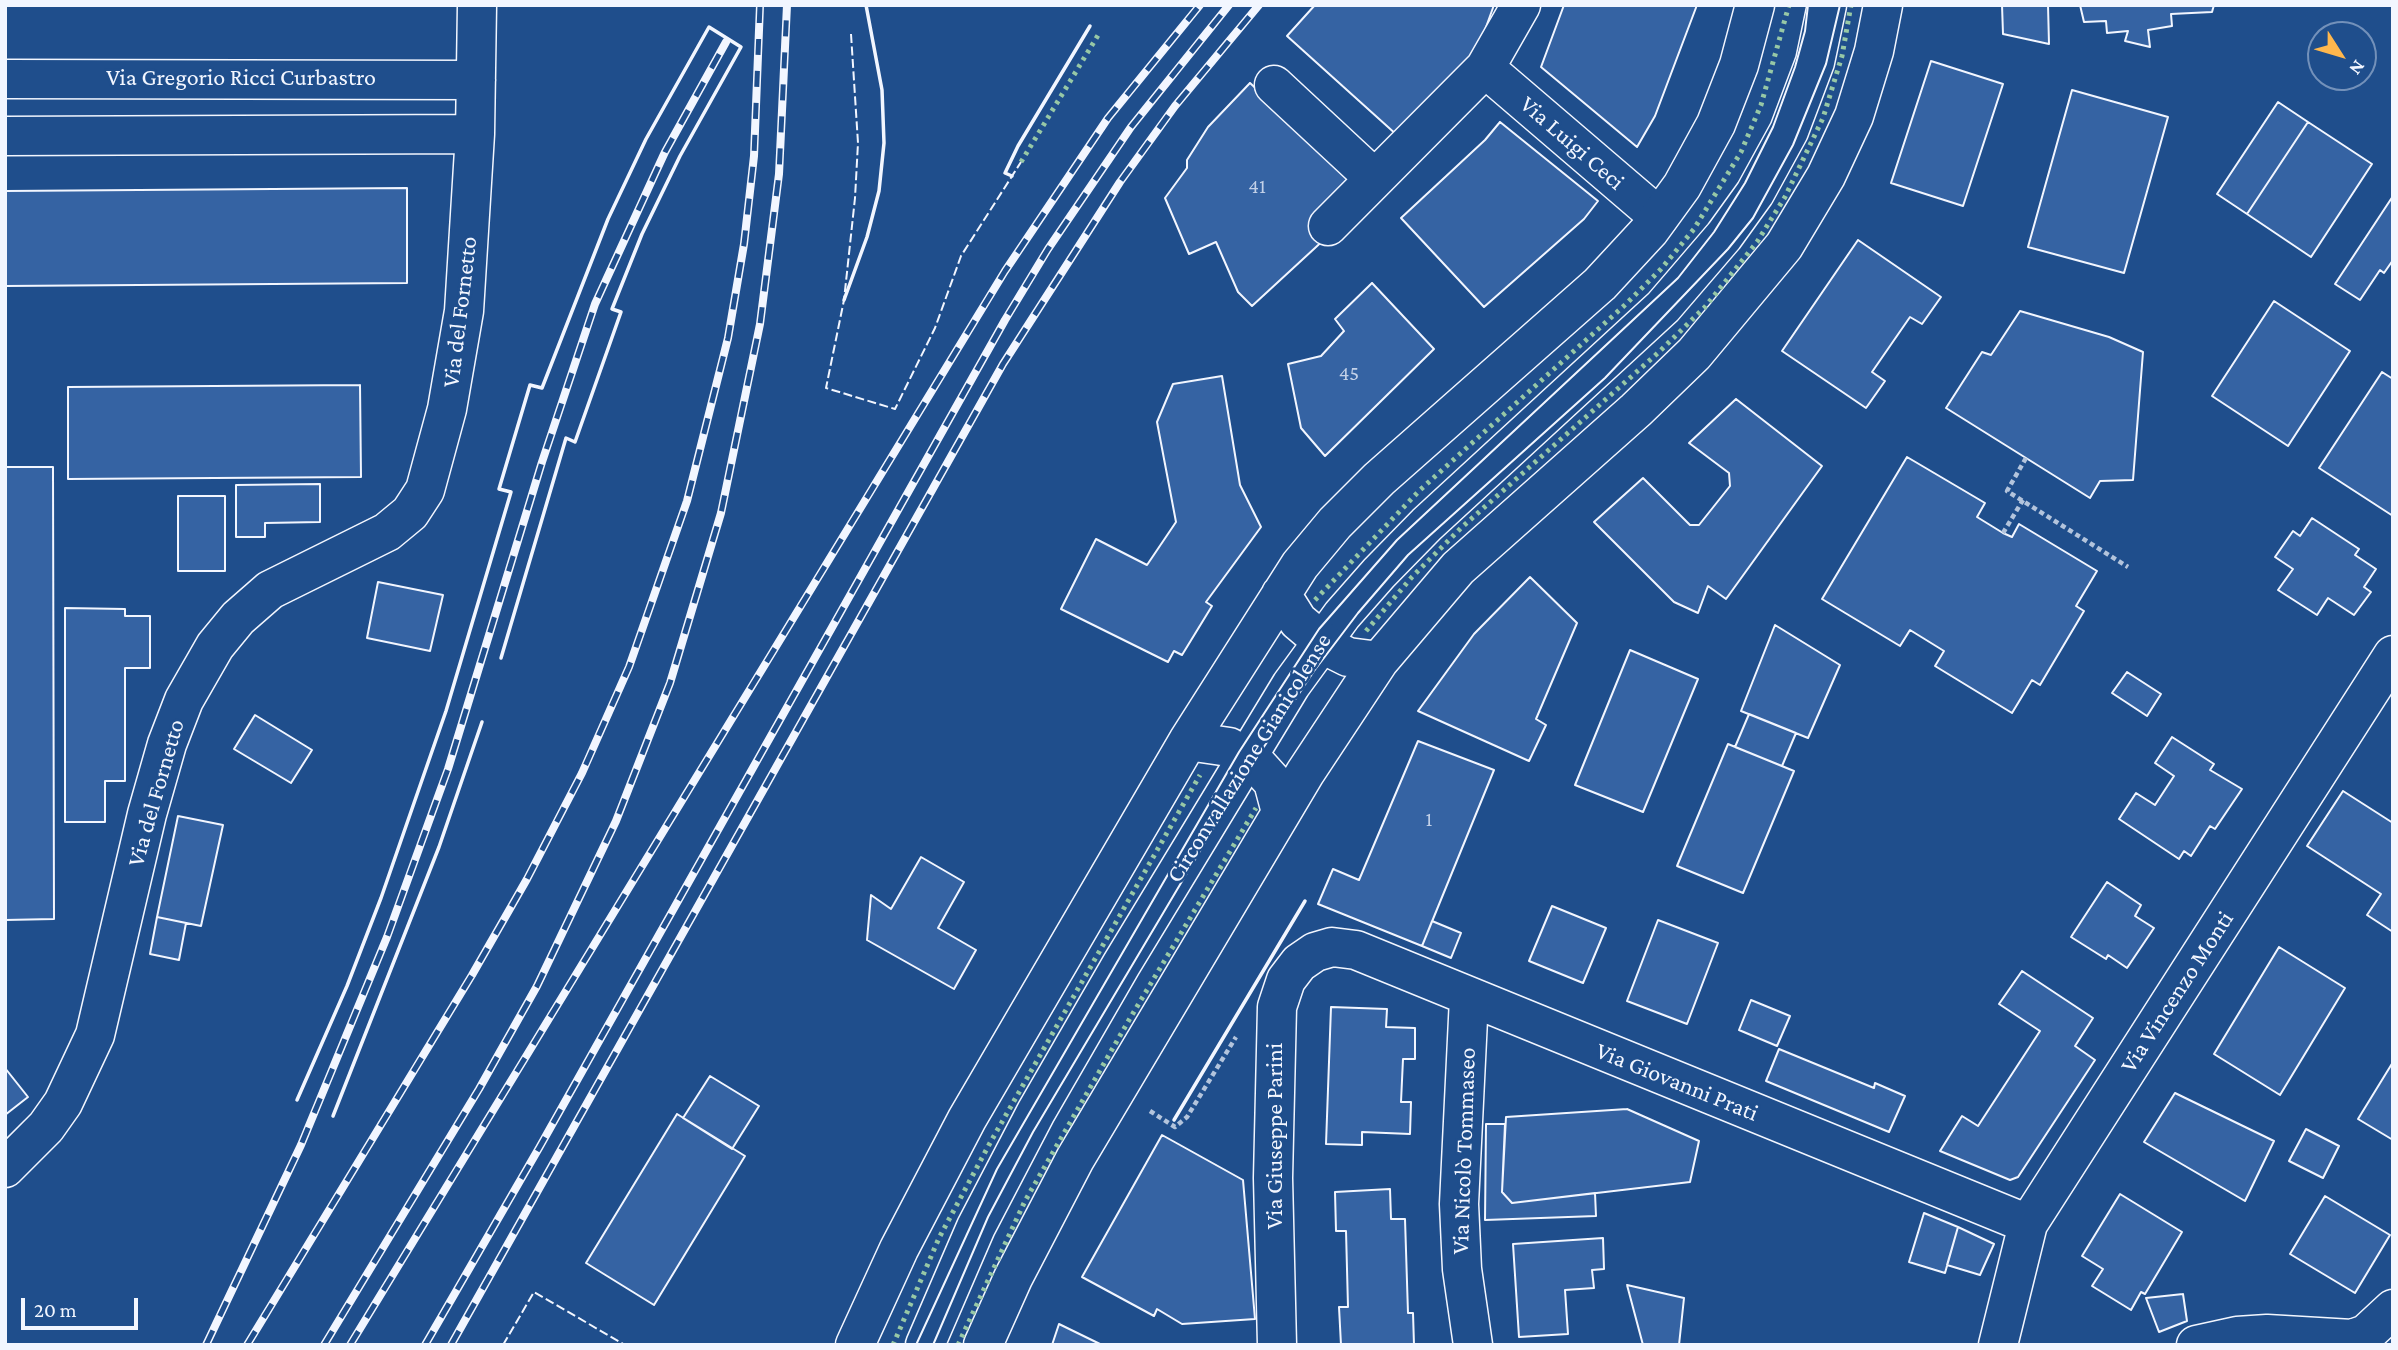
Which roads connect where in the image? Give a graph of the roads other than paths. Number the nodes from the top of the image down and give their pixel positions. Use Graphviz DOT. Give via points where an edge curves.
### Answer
graph roads {
  1 [pos="477,5"];
  2 [pos="1521,5"];
  3 [pos="1755,5"];
  4 [pos="1827,5"];
  5 [pos="1883,5"];
  6 [pos="1485,68"];
  7 [pos="5,79"];
  8 [pos="476,80"];
  9 [pos="1274,85"];
  10 [pos="475,134"];
  11 [pos="5,136"];
  12 [pos="1374,178"];
  13 [pos="1659,218"];
  14 [pos="1328,226"];
  15 [pos="1281,594"];
  16 [pos="1322,642"];
  17 [pos="2393,655"];
  18 [pos="1379,661"];
  19 [pos="1188,741"];
  20 [pos="1246,755"];
  21 [pos="1281,812"];
  22 [pos="1324,948"];
  23 [pos="1469,998"];
  24 [pos="5,1168"];
  25 [pos="2028,1224"];
  26 [pos="2393,1309"];
  27 [pos="855,1345"];
  28 [pos="925,1345"];
  29 [pos="983,1345"];
  30 [pos="1277,1345"];
  31 [pos="1473,1345"];
  32 [pos="1998,1345"];
  33 [pos="2196,1345"];
  1 -- 8 [label="street, Via del Fornetto"];
  2 -- 6 [label="street"];
  3 -- 13 [label="street" via="1740,65 1713,131"];
  4 -- 16 [label="street, Circonvallazione Gianicolense" via="1815,62 1789,131 1755,193 1724,236 1663,307 1397,554"];
  5 -- 18 [label="street" via="1854,116 1826,176 1784,246 1687,361 1458,568"];
  6 -- 12 [label="street"];
  6 -- 13 [label="street, Via Luigi Ceci"];
  7 -- 8 [label="street, Via Gregorio Ricci Curbastro"];
  8 -- 10 [label="street, Via del Fornetto"];
  9 -- 12 [label="street"];
  10 -- 11 [label="street"];
  10 -- 24 [label="street, Via del Fornetto" via="459,353 425,490 410,513 387,532 270,590 215,646 184,699 166,744 95,1035 52,1119"];
  12 -- 14 [label="street"];
  13 -- 15 [label="street" via="1600,284 1355,502"];
  15 -- 16 [label="street" via="1298,621"];
  15 -- 19 [label="street"];
  16 -- 18 [label="street" via="1348,657"];
  16 -- 20 [label="street, Circonvallazione Gianicolense"];
  17 -- 25 [label="street, Via Vincenzo Monti"];
  18 -- 21 [label="street"];
  19 -- 20 [label="street" via="1220,744"];
  19 -- 27 [label="street" via="957,1138"];
  20 -- 21 [label="street" via="1273,782"];
  20 -- 28 [label="street, Circonvallazione Gianicolense" via="1036,1112 976,1227"];
  21 -- 29 [label="street" via="1075,1159"];
  22 -- 23 [label="street, Via Giovanni Prati" via="1356,950"];
  22 -- 30 [label="street, Via Giuseppe Parini" via="1298,963 1286,980 1275,1020"];
  23 -- 25 [label="street, Via Giovanni Prati"];
  23 -- 31 [label="street, Via Nicolò Tommaseo" via="1459,1204"];
  25 -- 32 [label="street, Via Vincenzo Monti"];
  26 -- 33 [label="street" via="2366,1334 2352,1339 2267,1334"];
}
